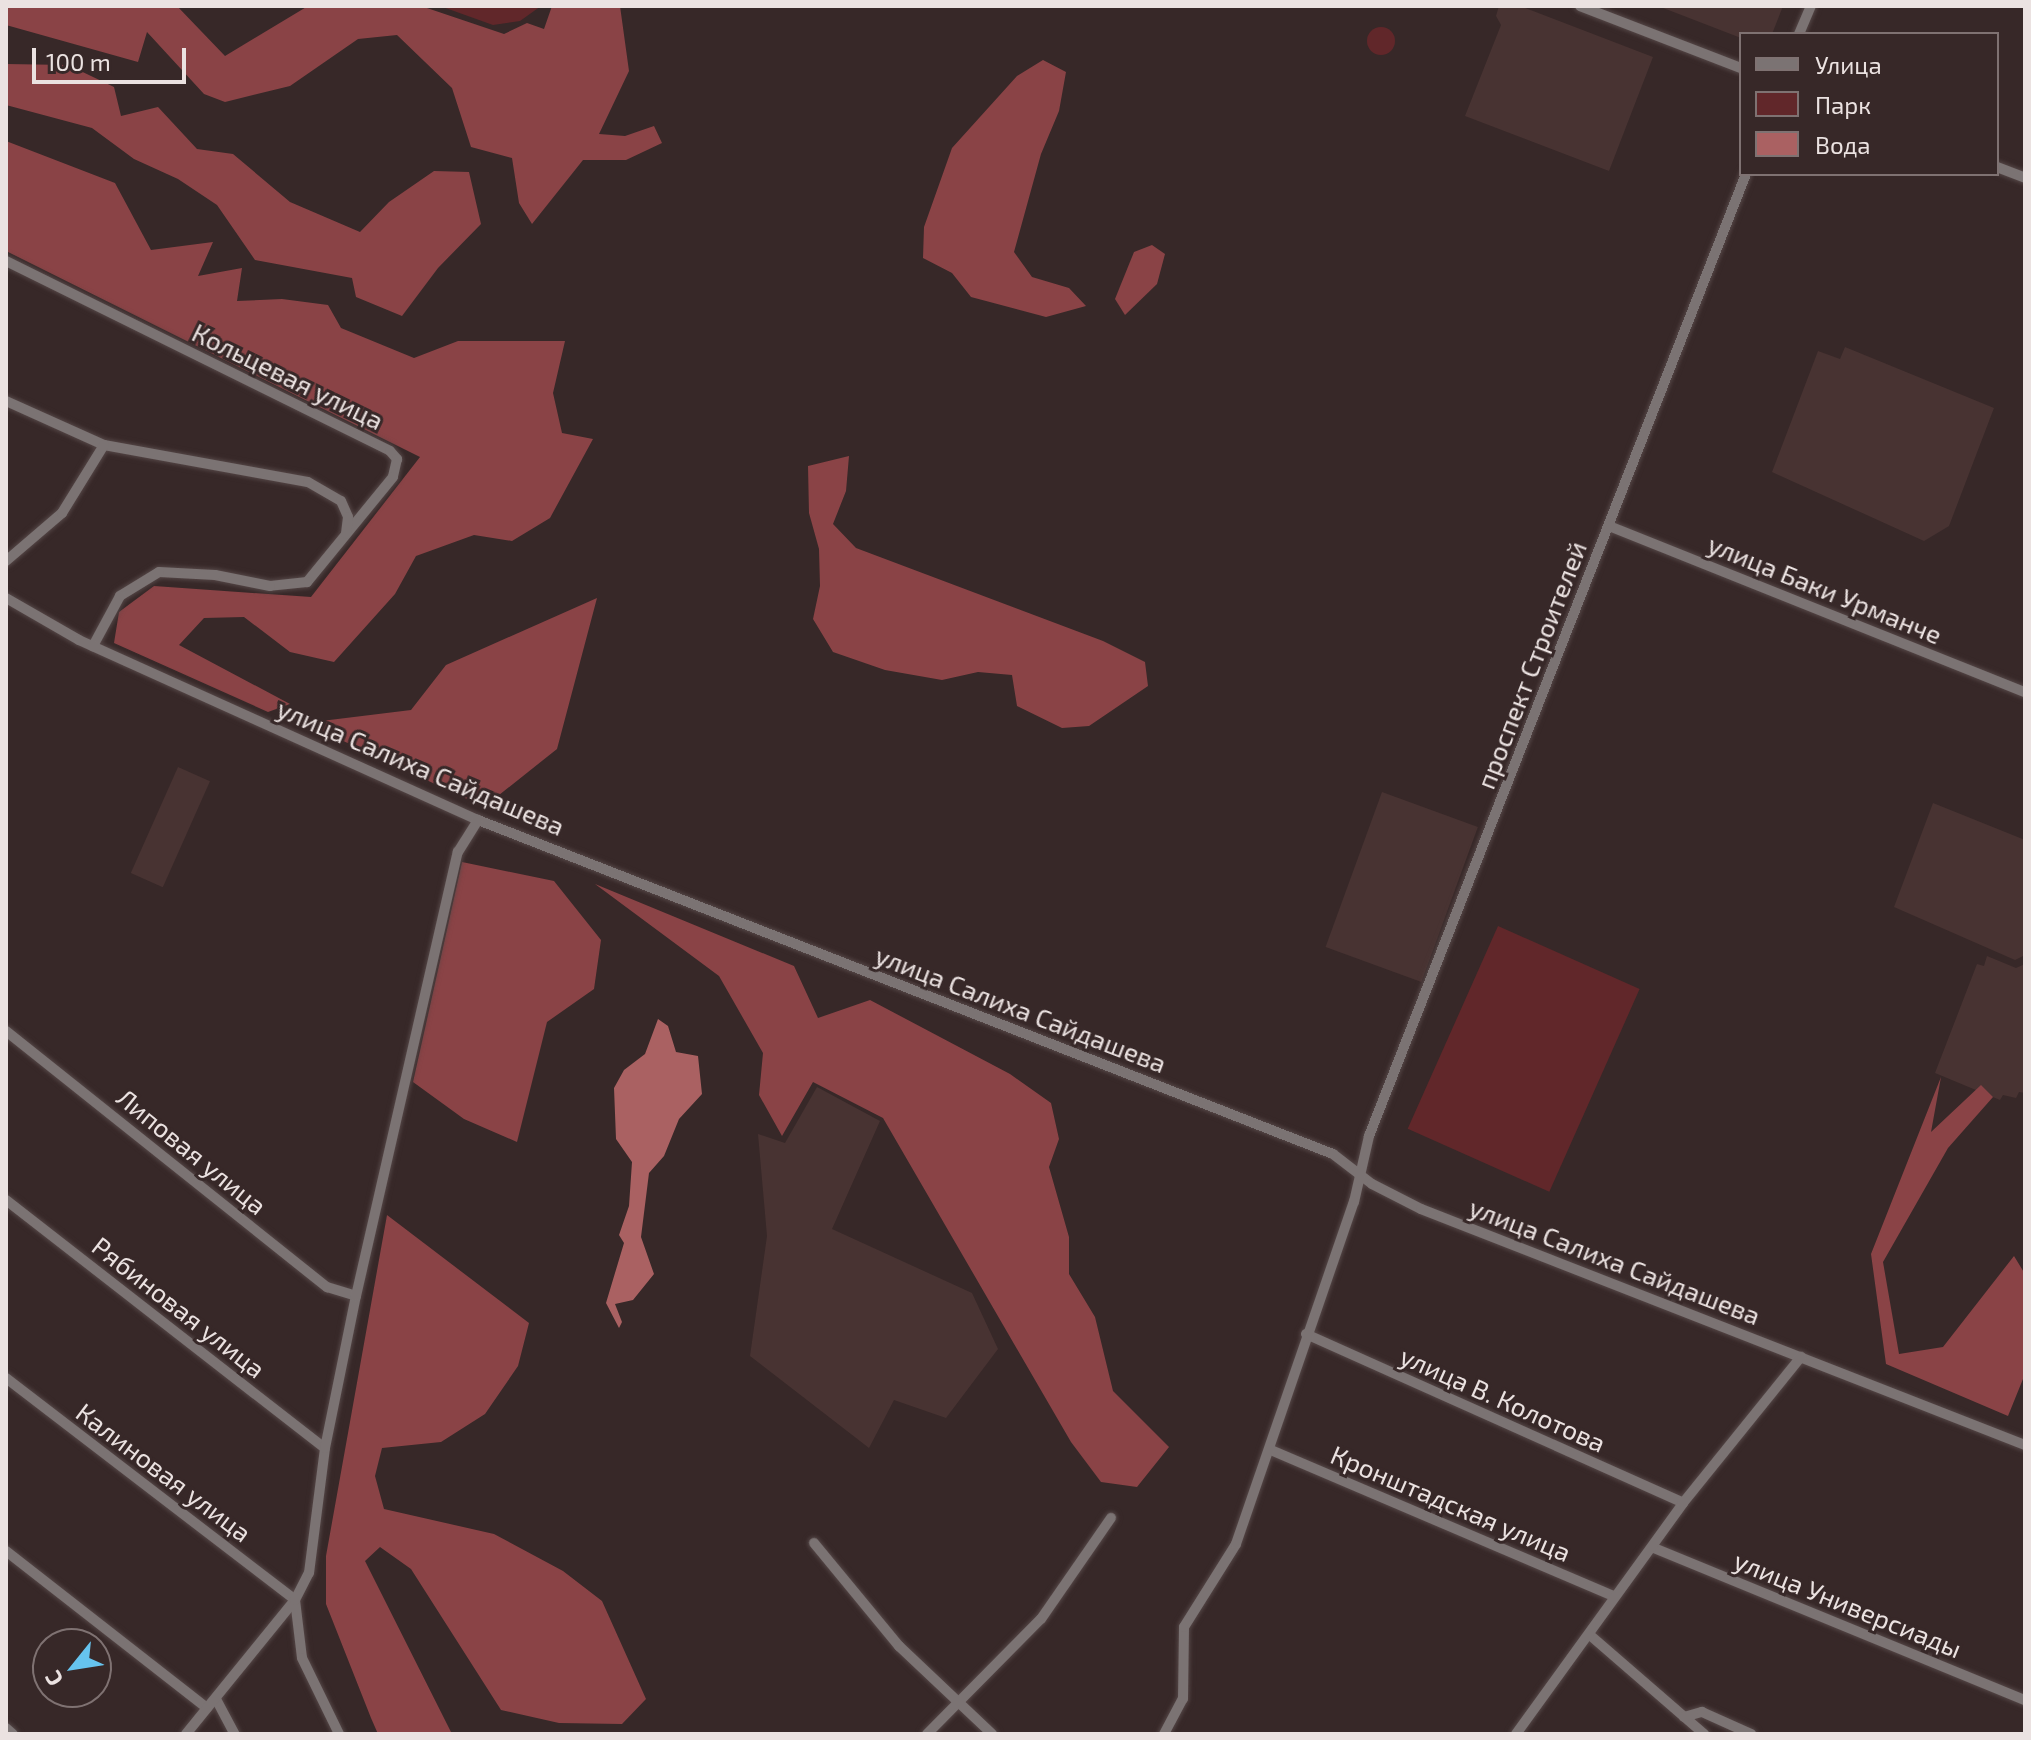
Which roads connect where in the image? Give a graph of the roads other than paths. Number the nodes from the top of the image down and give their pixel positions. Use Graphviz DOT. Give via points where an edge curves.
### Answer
graph roads {
  1 [pos="1580,6"];
  2 [pos="1811,6"];
  3 [pos="1800,32"];
  4 [pos="1739,67"];
  5 [pos="1999,168"];
  6 [pos="1745,176"];
  7 [pos="2025,178"];
  8 [pos="6,261"];
  9 [pos="6,401"];
  10 [pos="104,445"];
  11 [pos="1609,526"];
  12 [pos="346,536"];
  13 [pos="6,561"];
  14 [pos="6,598"];
  15 [pos="93,646"];
  16 [pos="2025,692"];
  17 [pos="478,820"];
  18 [pos="6,1031"];
  19 [pos="1357,1173"];
  20 [pos="6,1200"];
  21 [pos="356,1296"];
  22 [pos="1306,1334"];
  23 [pos="1801,1357"];
  24 [pos="6,1378"];
  25 [pos="2025,1445"];
  26 [pos="325,1448"];
  27 [pos="1271,1450"];
  28 [pos="1683,1503"];
  29 [pos="1111,1518"];
  30 [pos="814,1543"];
  31 [pos="1654,1548"];
  32 [pos="6,1551"];
  33 [pos="1613,1596"];
  34 [pos="295,1600"];
  35 [pos="1591,1636"];
  36 [pos="216,1699"];
  37 [pos="958,1700"];
  38 [pos="2025,1700"];
  39 [pos="207,1708"];
  40 [pos="1684,1717"];
  41 [pos="6,1728"];
  42 [pos="13,1734"];
  43 [pos="186,1734"];
  44 [pos="235,1734"];
  45 [pos="339,1734"];
  46 [pos="927,1734"];
  47 [pos="992,1734"];
  48 [pos="1164,1734"];
  49 [pos="1516,1734"];
  50 [pos="1704,1734"];
  51 [pos="1751,1734"];
  1 -- 4 [label="street"];
  2 -- 3 [label="street"];
  5 -- 7 [label="street"];
  6 -- 11 [label="street, проспект Строителей"];
  8 -- 12 [label="street, Кольцевая улица" via="390,451 398,465 393,477"];
  9 -- 10 [label="street"];
  10 -- 12 [label="street" via="308,482 341,501 348,517"];
  10 -- 13 [label="street" via="62,513"];
  11 -- 16 [label="street, улица Баки Урманче"];
  11 -- 19 [label="street, проспект Строителей"];
  12 -- 15 [label="street, Кольцевая улица" via="307,582 292,586 181,572 140,580 120,596"];
  14 -- 15 [label="street, улица Салиха Сайдашева"];
  15 -- 17 [label="street, улица Салиха Сайдашева"];
  17 -- 19 [label="street, улица Салиха Сайдашева" via="1333,1154"];
  17 -- 21 [label="street" via="458,852"];
  18 -- 21 [label="street, Липовая улица" via="327,1287"];
  19 -- 22 [label="street, проспект Строителей" via="1354,1202"];
  19 -- 23 [label="street, улица Салиха Сайдашева" via="1421,1209"];
  20 -- 26 [label="street, Рябиновая улица"];
  21 -- 26 [label="street"];
  22 -- 27 [label="street, проспект Строителей"];
  22 -- 28 [label="street, улица В. Колотова"];
  23 -- 25 [label="street, улица Салиха Сайдашева"];
  23 -- 28 [label="street"];
  24 -- 34 [label="street, Калиновая улица"];
  26 -- 34 [label="street" via="309,1573"];
  27 -- 33 [label="street, Кронштадская улица"];
  27 -- 48 [label="street, проспект Строителей" via="1236,1544 1184,1627 1183,1699"];
  28 -- 31 [label="street"];
  29 -- 37 [label="street" via="1041,1619"];
  30 -- 37 [label="street" via="899,1646"];
  31 -- 33 [label="street"];
  31 -- 38 [label="street, улица Универсиады"];
  32 -- 39 [label="street"];
  33 -- 35 [label="street"];
  34 -- 36 [label="street"];
  34 -- 45 [label="street" via="302,1658"];
  35 -- 40 [label="street"];
  35 -- 49 [label="street"];
  36 -- 39 [label="street"];
  36 -- 44 [label="street"];
  37 -- 46 [label="street"];
  37 -- 47 [label="street"];
  39 -- 43 [label="street"];
  40 -- 50 [label="street"];
  40 -- 51 [label="street" via="1702,1712"];
  41 -- 42 [label="street"];
}
